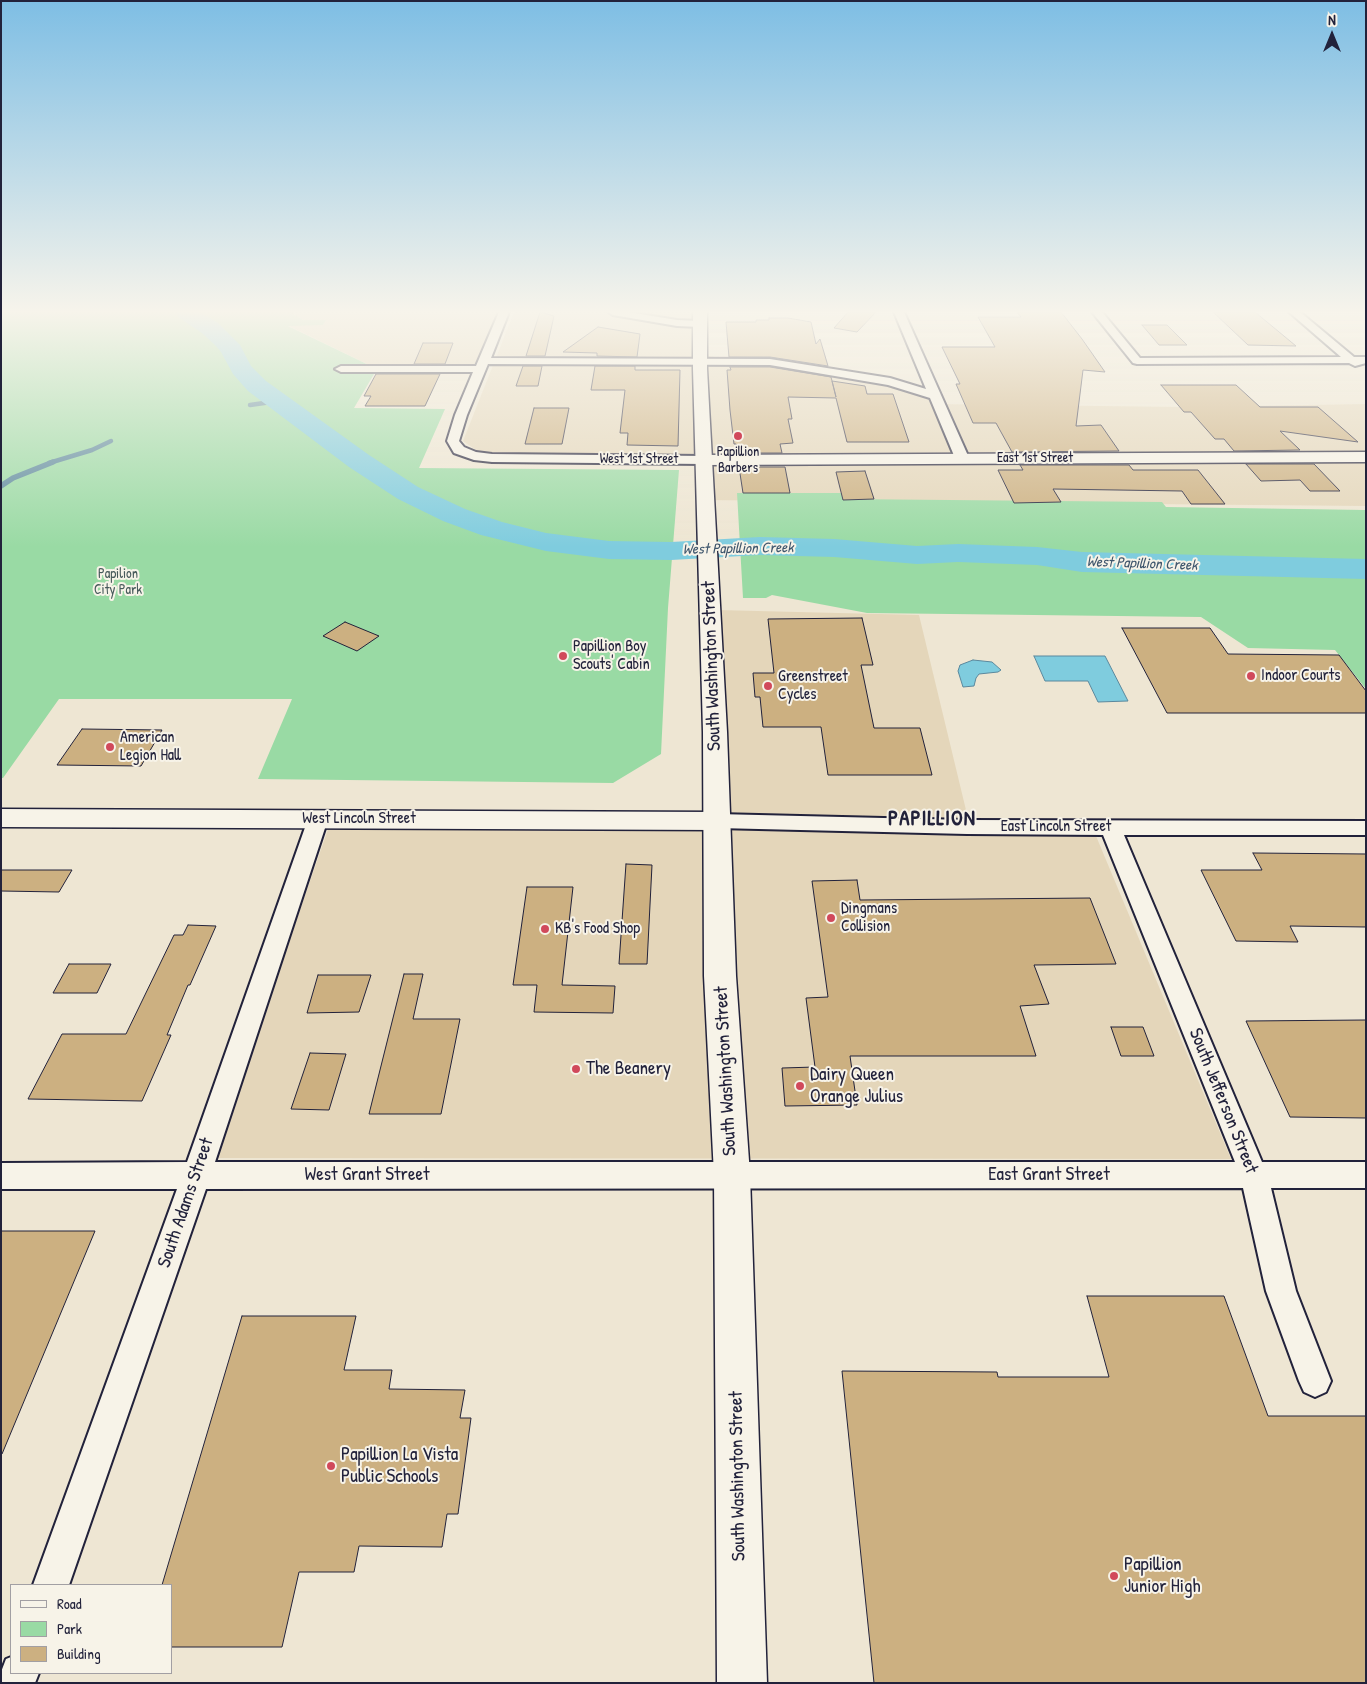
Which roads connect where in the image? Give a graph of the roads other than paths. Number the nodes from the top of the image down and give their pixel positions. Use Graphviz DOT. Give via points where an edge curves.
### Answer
graph roads {
  1 [pos="471,391"];
  2 [pos="701,391"];
  3 [pos="919,391"];
  4 [pos="932,391"];
  5 [pos="934,395"];
  6 [pos="1366,457"];
  7 [pos="962,458"];
  8 [pos="704,460"];
  9 [pos="1,818"];
  10 [pos="318,819"];
  11 [pos="717,821"];
  12 [pos="1110,827"];
  13 [pos="1366,828"];
  14 [pos="197,1174"];
  15 [pos="732,1175"];
  16 [pos="1254,1175"];
  17 [pos="1366,1175"];
  18 [pos="1,1176"];
  19 [pos="1315,1381"];
  20 [pos="51,1584"];
  21 [pos="742,1683"];
  1 -- 8 [label="street, West 1st Street" via="453,441 459,450 474,456"];
  2 -- 8 [label="main road, South Washington Street"];
  3 -- 5 [label="street"];
  4 -- 5 [label="street"];
  5 -- 7 [label="street"];
  6 -- 7 [label="main road, East 1st Street"];
  7 -- 8 [label="main road, East 1st Street"];
  8 -- 11 [label="main road, South Washington Street"];
  9 -- 10 [label="main road, West Lincoln Street"];
  10 -- 11 [label="main road, West Lincoln Street"];
  10 -- 14 [label="street, South Adams Street"];
  11 -- 12 [label="street, East Lincoln Street"];
  11 -- 15 [label="main road, South Washington Street" via="720,985"];
  12 -- 13 [label="street, East Lincoln Street"];
  12 -- 16 [label="street, South Jefferson Street"];
  14 -- 15 [label="street, West Grant Street"];
  14 -- 18 [label="street, West Grant Street"];
  14 -- 20 [label="street, South Adams Street"];
  15 -- 16 [label="street, East Grant Street"];
  15 -- 21 [label="main road, South Washington Street"];
  16 -- 17 [label="street, East Grant Street"];
  16 -- 19 [label="street, South Jefferson Street" via="1281,1291"];
}
